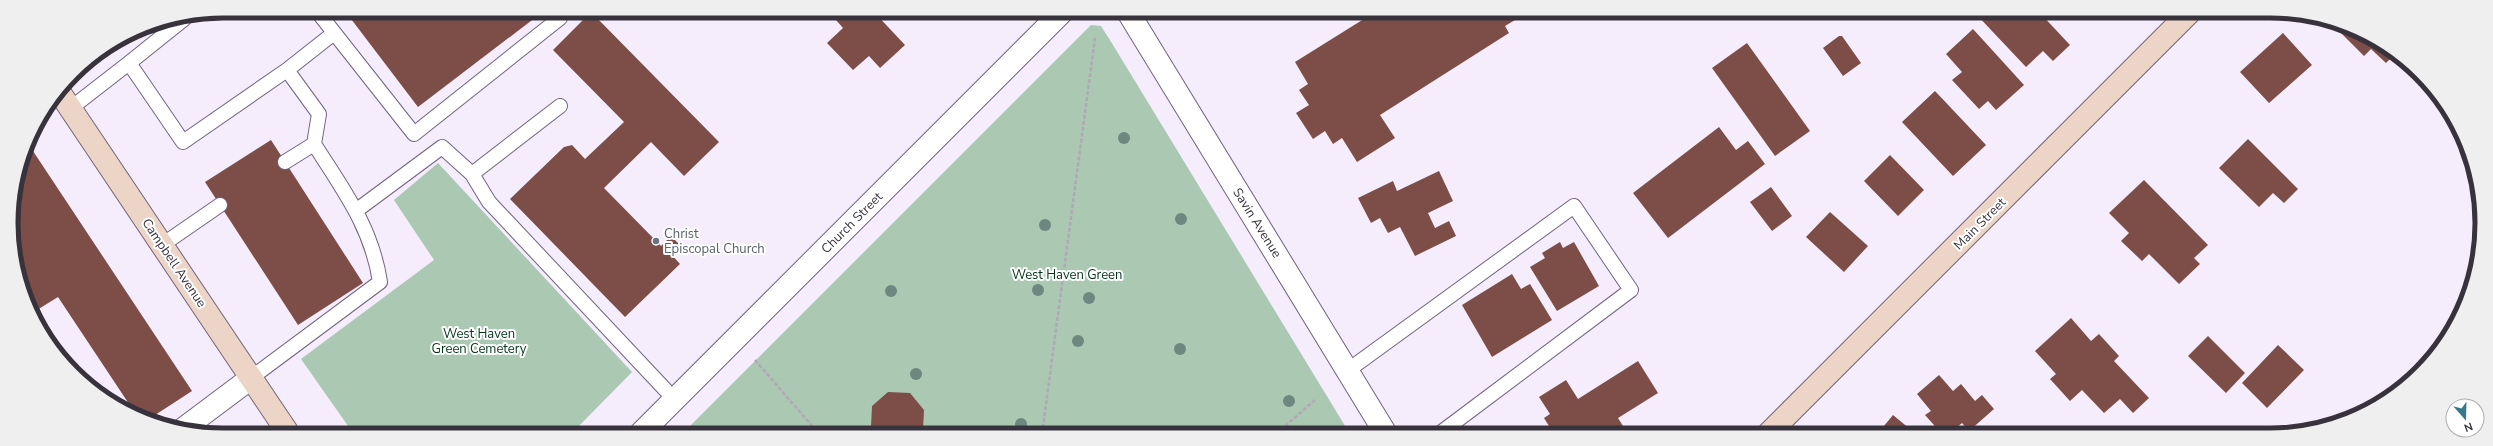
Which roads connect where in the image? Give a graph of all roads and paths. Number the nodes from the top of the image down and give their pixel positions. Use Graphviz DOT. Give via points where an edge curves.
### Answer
graph roads {
  1 [pos="322,18"];
  2 [pos="560,18"];
  3 [pos="1056,18"];
  4 [pos="1132,18"];
  5 [pos="2184,18"];
  6 [pos="179,23"];
  7 [pos="334,33"];
  8 [pos="1095,38"];
  9 [pos="130,63"];
  10 [pos="287,70"];
  11 [pos="65,100"];
  12 [pos="560,106"];
  13 [pos="314,144"];
  14 [pos="285,162"];
  15 [pos="472,174"];
  16 [pos="220,205"];
  17 [pos="357,210"];
  18 [pos="162,244"];
  19 [pos="736,339"];
  20 [pos="1347,372"];
  21 [pos="251,378"];
  22 [pos="675,400"];
  23 [pos="1315,400"];
  24 [pos="189,425"];
  25 [pos="285,428"];
  26 [pos="647,428"];
  27 [pos="814,428"];
  28 [pos="1043,428"];
  29 [pos="1283,428"];
  30 [pos="1382,428"];
  31 [pos="1447,428"];
  32 [pos="1774,428"];
  1 -- 7 [label="lane"];
  2 -- 7 [label="lane" via="414,134"];
  3 -- 19 [label="street, Church Street"];
  4 -- 20 [label="street, Savin Avenue"];
  5 -- 32 [label="main road, Main Street"];
  6 -- 9 [label="lane"];
  7 -- 10 [label="lane"];
  8 -- 28 [label="path"];
  9 -- 10 [label="lane" via="183,142"];
  9 -- 11 [label="lane"];
  10 -- 13 [label="lane" via="319,114"];
  11 -- 18 [label="main road, Campbell Avenue"];
  12 -- 15 [label="lane"];
  13 -- 14 [label="lane"];
  13 -- 17 [label="lane"];
  15 -- 17 [label="lane" via="442,148"];
  15 -- 22 [label="lane" via="488,202"];
  16 -- 18 [label="lane"];
  17 -- 21 [label="lane" via="376,256 380,282"];
  18 -- 21 [label="main road, Campbell Avenue"];
  19 -- 22 [label="street, Church Street"];
  19 -- 27 [label="path"];
  20 -- 30 [label="street, Savin Avenue"];
  20 -- 31 [label="lane" via="1574,206 1632,290"];
  21 -- 24 [label="street"];
  21 -- 25 [label="main road, Campbell Avenue"];
  22 -- 26 [label="street, Church Street"];
  23 -- 29 [label="path"];
}
